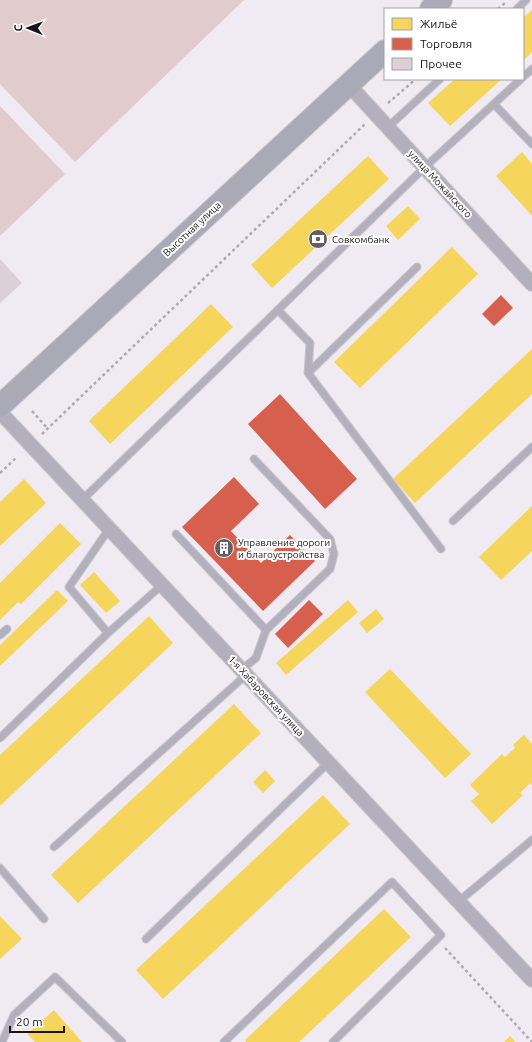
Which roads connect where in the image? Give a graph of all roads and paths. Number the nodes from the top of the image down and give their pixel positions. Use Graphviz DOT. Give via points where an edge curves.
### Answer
graph roads {
  1 [pos="441,0"];
  2 [pos="509,0"];
  3 [pos="526,0"];
  4 [pos="432,8"];
  5 [pos="499,8"];
  6 [pos="518,8"];
  7 [pos="384,52"];
  8 [pos="532,69"];
  9 [pos="524,76"];
  10 [pos="415,80"];
  11 [pos="439,80"];
  12 [pos="520,80"];
  13 [pos="348,84"];
  14 [pos="494,104"];
  15 [pos="376,114"];
  16 [pos="388,127"];
  17 [pos="532,144"];
  18 [pos="425,168"];
  19 [pos="417,267"];
  20 [pos="532,284"];
  21 [pos="278,310"];
  22 [pos="308,373"];
  23 [pos="0,406"];
  24 [pos="32,411"];
  25 [pos="0,412"];
  26 [pos="48,429"];
  27 [pos="42,434"];
  28 [pos="532,448"];
  29 [pos="17,457"];
  30 [pos="254,459"];
  31 [pos="0,473"];
  32 [pos="82,500"];
  33 [pos="453,521"];
  34 [pos="109,529"];
  35 [pos="176,534"];
  36 [pos="441,549"];
  37 [pos="162,585"];
  38 [pos="7,629"];
  39 [pos="266,630"];
  40 [pos="108,633"];
  41 [pos="0,635"];
  42 [pos="243,672"];
  43 [pos="0,738"];
  44 [pos="328,763"];
  45 [pos="532,840"];
  46 [pos="54,847"];
  47 [pos="0,868"];
  48 [pos="458,902"];
  49 [pos="44,919"];
  50 [pos="146,939"];
  51 [pos="438,940"];
  52 [pos="532,980"];
  53 [pos="2,1042"];
  54 [pos="122,1042"];
  55 [pos="224,1042"];
  56 [pos="333,1042"];
  57 [pos="532,1042"];
  1 -- 4 [label="main road"];
  2 -- 5 [label="path"];
  3 -- 6 [label="lane"];
  7 -- 13 [label="main road, Высотная улица"];
  8 -- 9 [label="lane"];
  10 -- 15 [label="path"];
  11 -- 16 [label="lane"];
  12 -- 14 [label="lane"];
  13 -- 15 [label="street, улица Можайского"];
  13 -- 23 [label="main road, Высотная улица"];
  14 -- 17 [label="lane"];
  14 -- 18 [label="lane"];
  15 -- 16 [label="street, улица Можайского"];
  15 -- 26 [label="path"];
  16 -- 18 [label="street, улица Можайского"];
  18 -- 20 [label="street, улица Можайского"];
  18 -- 21 [label="lane"];
  19 -- 22 [label="lane"];
  21 -- 22 [label="lane" via="310,343"];
  21 -- 32 [label="lane"];
  22 -- 36 [label="lane"];
  24 -- 26 [label="path"];
  25 -- 32 [label="street, 1-я Хабаровская улица"];
  26 -- 27 [label="path"];
  28 -- 33 [label="lane"];
  29 -- 31 [label="path"];
  30 -- 39 [label="lane" via="330,539 334,554 330,569"];
  32 -- 34 [label="street, 1-я Хабаровская улица"];
  34 -- 37 [label="street, 1-я Хабаровская улица"];
  34 -- 40 [label="lane" via="69,587"];
  35 -- 39 [label="lane"];
  37 -- 40 [label="lane"];
  37 -- 42 [label="street, 1-я Хабаровская улица"];
  38 -- 41 [label="lane"];
  39 -- 42 [label="lane" via="256,658"];
  40 -- 43 [label="lane"];
  42 -- 44 [label="street, 1-я Хабаровская улица"];
  42 -- 46 [label="lane"];
  44 -- 48 [label="street, 1-я Хабаровская улица"];
  44 -- 50 [label="lane"];
  45 -- 48 [label="lane"];
  47 -- 49 [label="lane"];
  48 -- 52 [label="street, 1-я Хабаровская улица"];
  51 -- 55 [label="lane" via="441,935 392,882"];
  51 -- 56 [label="lane"];
  51 -- 57 [label="path"];
  53 -- 54 [label="lane" via="14,1015 55,977"];
}
